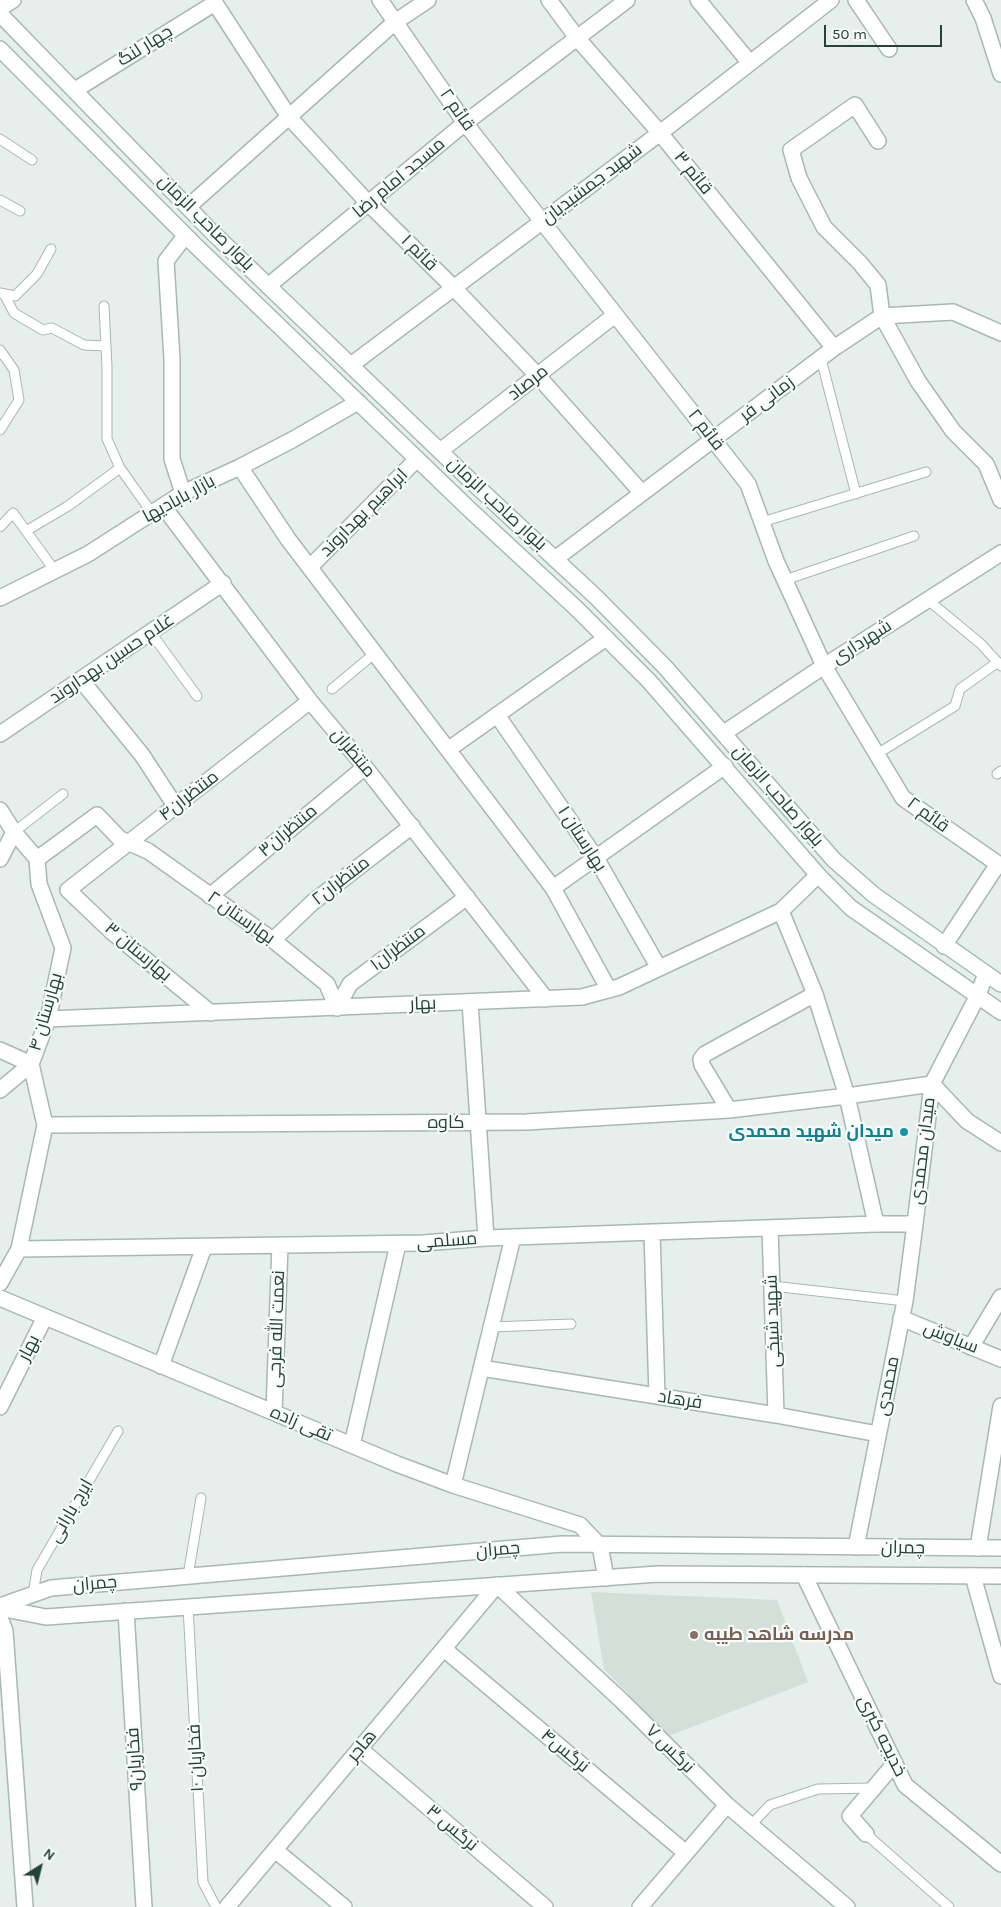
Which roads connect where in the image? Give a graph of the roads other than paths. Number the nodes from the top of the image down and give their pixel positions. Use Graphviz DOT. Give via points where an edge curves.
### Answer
graph roads {
  1 [pos="13,0"];
  2 [pos="380,0"];
  3 [pos="428,0"];
  4 [pos="548,0"];
  5 [pos="627,0"];
  6 [pos="698,0"];
  7 [pos="831,0"];
  8 [pos="856,0"];
  9 [pos="974,0"];
  10 [pos="214,1"];
  11 [pos="0,8"];
  12 [pos="0,14"];
  13 [pos="395,22"];
  14 [pos="578,39"];
  15 [pos="889,48"];
  16 [pos="0,49"];
  17 [pos="750,63"];
  18 [pos="1001,74"];
  19 [pos="75,90"];
  20 [pos="290,116"];
  21 [pos="465,123"];
  22 [pos="660,133"];
  23 [pos="0,139"];
  24 [pos="878,141"];
  25 [pos="32,160"];
  26 [pos="0,200"];
  27 [pos="368,203"];
  28 [pos="188,207"];
  29 [pos="20,211"];
  30 [pos="542,223"];
  31 [pos="186,236"];
  32 [pos="51,249"];
  33 [pos="268,286"];
  34 [pos="453,287"];
  35 [pos="2,294"];
  36 [pos="104,306"];
  37 [pos="615,315"];
  38 [pos="882,316"];
  39 [pos="1001,333"];
  40 [pos="106,346"];
  41 [pos="834,348"];
  42 [pos="0,350"];
  43 [pos="820,359"];
  44 [pos="351,365"];
  45 [pos="537,375"];
  46 [pos="373,387"];
  47 [pos="358,402"];
  48 [pos="0,430"];
  49 [pos="714,439"];
  50 [pos="440,451"];
  51 [pos="417,459"];
  52 [pos="240,467"];
  53 [pos="120,468"];
  54 [pos="926,472"];
  55 [pos="183,493"];
  56 [pos="642,493"];
  57 [pos="856,494"];
  58 [pos="1001,500"];
  59 [pos="157,509"];
  60 [pos="762,522"];
  61 [pos="0,527"];
  62 [pos="26,530"];
  63 [pos="914,536"];
  64 [pos="1001,554"];
  65 [pos="555,558"];
  66 [pos="310,567"];
  67 [pos="55,570"];
  68 [pos="785,580"];
  69 [pos="223,583"];
  70 [pos="0,598"];
  71 [pos="928,600"];
  72 [pos="151,633"];
  73 [pos="606,638"];
  74 [pos="375,653"];
  75 [pos="999,664"];
  76 [pos="824,666"];
  77 [pos="81,680"];
  78 [pos="332,689"];
  79 [pos="197,696"];
  80 [pos="310,701"];
  81 [pos="497,715"];
  82 [pos="724,733"];
  83 [pos="0,734"];
  84 [pos="449,749"];
  85 [pos="877,754"];
  86 [pos="366,766"];
  87 [pos="725,766"];
  88 [pos="63,794"];
  89 [pos="176,807"];
  90 [pos="0,810"];
  91 [pos="412,826"];
  92 [pos="14,832"];
  93 [pos="130,842"];
  94 [pos="596,858"];
  95 [pos="0,859"];
  96 [pos="37,859"];
  97 [pos="999,865"];
  98 [pos="818,875"];
  99 [pos="553,888"];
  100 [pos="68,890"];
  101 [pos="210,896"];
  102 [pos="467,897"];
  103 [pos="781,911"];
  104 [pos="273,940"];
  105 [pos="944,946"];
  106 [pos="659,968"];
  107 [pos="986,974"];
  108 [pos="1001,984"];
  109 [pos="609,990"];
  110 [pos="815,994"];
  111 [pos="977,997"];
  112 [pos="546,999"];
  113 [pos="470,1002"];
  114 [pos="337,1008"];
  115 [pos="211,1012"];
  116 [pos="1001,1012"];
  117 [pos="48,1019"];
  118 [pos="0,1050"];
  119 [pos="30,1064"];
  120 [pos="932,1084"];
  121 [pos="0,1090"];
  122 [pos="847,1096"];
  123 [pos="729,1110"];
  124 [pos="478,1122"];
  125 [pos="44,1125"];
  126 [pos="1001,1143"];
  127 [pos="876,1224"];
  128 [pos="915,1224"];
  129 [pos="770,1228"];
  130 [pos="652,1232"];
  131 [pos="513,1237"];
  132 [pos="486,1238"];
  133 [pos="398,1244"];
  134 [pos="280,1245"];
  135 [pos="204,1247"];
  136 [pos="19,1249"];
  137 [pos="0,1283"];
  138 [pos="772,1286"];
  139 [pos="1001,1297"];
  140 [pos="0,1298"];
  141 [pos="904,1301"];
  142 [pos="45,1317"];
  143 [pos="901,1318"];
  144 [pos="571,1324"];
  145 [pos="491,1327"];
  146 [pos="971,1346"];
  147 [pos="1001,1359"];
  148 [pos="161,1366"];
  149 [pos="481,1368"];
  150 [pos="657,1396"];
  151 [pos="1001,1406"];
  152 [pos="0,1407"];
  153 [pos="274,1412"];
  154 [pos="776,1415"];
  155 [pos="118,1431"];
  156 [pos="878,1434"];
  157 [pos="352,1445"];
  158 [pos="454,1485"];
  159 [pos="201,1498"];
  160 [pos="600,1546"];
  161 [pos="856,1548"];
  162 [pos="978,1548"];
  163 [pos="1001,1548"];
  164 [pos="804,1575"];
  165 [pos="188,1576"];
  166 [pos="973,1576"];
  167 [pos="1001,1576"];
  168 [pos="606,1578"];
  169 [pos="497,1585"];
  170 [pos="33,1594"];
  171 [pos="0,1607"];
  172 [pos="188,1607"];
  173 [pos="126,1612"];
  174 [pos="0,1618"];
  175 [pos="444,1649"];
  176 [pos="1001,1676"];
  177 [pos="5,1706"];
  178 [pos="360,1749"];
  179 [pos="895,1763"];
  180 [pos="874,1788"];
  181 [pos="727,1805"];
  182 [pos="751,1825"];
  183 [pos="866,1834"];
  184 [pos="275,1850"];
  185 [pos="686,1853"];
  186 [pos="1001,1864"];
  187 [pos="25,1907"];
  188 [pos="144,1907"];
  189 [pos="216,1907"];
  190 [pos="227,1907"];
  191 [pos="344,1907"];
  192 [pos="545,1907"];
  193 [pos="641,1907"];
  194 [pos="847,1907"];
  195 [pos="949,1907"];
  1 -- 11 [label="street"];
  2 -- 13 [label="street, قائم ۲"];
  3 -- 13 [label="street"];
  4 -- 14 [label="street, قائم ۳"];
  5 -- 14 [label="street, مسجد امام رضا"];
  6 -- 17 [label="street"];
  7 -- 17 [label="street, شهید جمشیدیان"];
  8 -- 15 [label="street"];
  9 -- 18 [label="street"];
  10 -- 19 [label="street, چهار لنگ"];
  10 -- 20 [label="street, قائم ۱"];
  12 -- 19 [label="street, بلوار صاحب الزمان"];
  13 -- 20 [label="street"];
  13 -- 21 [label="street, قائم ۲"];
  14 -- 21 [label="street, مسجد امام رضا"];
  14 -- 22 [label="street, قائم ۳"];
  16 -- 31 [label="street, بلوار صاحب الزمان"];
  17 -- 22 [label="street, شهید جمشیدیان"];
  19 -- 28 [label="street, بلوار صاحب الزمان"];
  20 -- 27 [label="street, قائم ۱"];
  20 -- 28 [label="street"];
  21 -- 27 [label="street, مسجد امام رضا"];
  21 -- 30 [label="street, قائم ۲"];
  22 -- 30 [label="street, شهید جمشیدیان"];
  22 -- 41 [label="street, قائم ۳"];
  23 -- 25 [label="lane"];
  24 -- 38 [label="street" via="855,105 791,150 799,178 824,228 878,285"];
  26 -- 29 [label="lane"];
  27 -- 33 [label="street, مسجد امام رضا"];
  27 -- 34 [label="street, قائم ۱"];
  28 -- 33 [label="street, بلوار صاحب الزمان"];
  30 -- 34 [label="street, شهید جمشیدیان"];
  30 -- 37 [label="street, قائم ۲"];
  31 -- 47 [label="street, بلوار صاحب الزمان"];
  31 -- 55 [label="street" via="166,261 172,359 172,459"];
  32 -- 35 [label="lane" via="37,274 15,296"];
  33 -- 44 [label="street, بلوار صاحب الزمان"];
  34 -- 44 [label="street, شهید جمشیدیان"];
  34 -- 45 [label="street, قائم ۱"];
  35 -- 40 [label="lane" via="14,313 43,330 52,328 84,345"];
  36 -- 40 [label="lane"];
  37 -- 45 [label="street, مرصاد"];
  37 -- 49 [label="street, قائم ۲"];
  38 -- 39 [label="street" via="954,312"];
  38 -- 41 [label="street, زمانی فر"];
  38 -- 58 [label="street" via="918,381 953,431 986,464"];
  40 -- 53 [label="lane" via="107,439"];
  41 -- 43 [label="street, زمانی فر"];
  42 -- 48 [label="lane" via="14,370 19,400"];
  43 -- 49 [label="street, زمانی فر"];
  43 -- 57 [label="lane"];
  44 -- 46 [label="street, بلوار صاحب الزمان"];
  45 -- 50 [label="street, مرصاد"];
  45 -- 56 [label="street, قائم ۱"];
  46 -- 47 [label="street, بازار بابادیها"];
  46 -- 50 [label="street, بلوار صاحب الزمان"];
  47 -- 51 [label="street, بلوار صاحب الزمان"];
  47 -- 52 [label="street, بازار بابادیها"];
  49 -- 56 [label="street, زمانی فر"];
  49 -- 60 [label="street, قائم ۲" via="748,484"];
  50 -- 65 [label="street, بلوار صاحب الزمان"];
  51 -- 66 [label="street, ابراهیم بهداروند"];
  51 -- 73 [label="street, بلوار صاحب الزمان"];
  52 -- 55 [label="street, بازار بابادیها"];
  52 -- 66 [label="street"];
  53 -- 59 [label="lane"];
  53 -- 62 [label="lane" via="68,506"];
  54 -- 57 [label="lane"];
  55 -- 59 [label="street, بازار بابادیها"];
  56 -- 65 [label="street, زمانی فر"];
  57 -- 60 [label="lane"];
  59 -- 67 [label="street, بازار بابادیها" via="88,554"];
  59 -- 69 [label="street, منتظران"];
  60 -- 68 [label="street, قائم ۲"];
  61 -- 62 [label="lane" via="13,513"];
  62 -- 67 [label="lane"];
  63 -- 68 [label="lane"];
  64 -- 71 [label="street, شهرداری"];
  65 -- 82 [label="street, بلوار صاحب الزمان" via="665,667"];
  66 -- 74 [label="street"];
  67 -- 70 [label="street, بازار بابادیها"];
  68 -- 76 [label="street, قائم ۲"];
  69 -- 72 [label="street, غلام حسین بهداروند"];
  69 -- 80 [label="street, منتظران"];
  71 -- 75 [label="lane" via="981,644"];
  71 -- 76 [label="street, شهرداری"];
  72 -- 77 [label="street, غلام حسین بهداروند"];
  72 -- 79 [label="lane"];
  73 -- 81 [label="street"];
  73 -- 87 [label="street, بلوار صاحب الزمان"];
  74 -- 78 [label="lane"];
  74 -- 84 [label="street"];
  75 -- 85 [label="lane" via="960,689 955,706"];
  76 -- 82 [label="street, شهرداری"];
  76 -- 85 [label="street, قائم ۲"];
  77 -- 83 [label="street, غلام حسین بهداروند"];
  77 -- 89 [label="street" via="142,755"];
  80 -- 86 [label="street, منتظران"];
  80 -- 89 [label="street, منتظران۴"];
  81 -- 84 [label="street"];
  81 -- 94 [label="street, بهارستان ۱"];
  82 -- 105 [label="street, بلوار صاحب الزمان" via="834,860 874,895"];
  84 -- 99 [label="street"];
  85 -- 97 [label="street, قائم ۲" via="903,798"];
  86 -- 91 [label="street, منتظران"];
  86 -- 101 [label="street, منتظران۳"];
  87 -- 94 [label="street"];
  87 -- 98 [label="street, بلوار صاحب الزمان"];
  88 -- 92 [label="lane"];
  89 -- 93 [label="street, منتظران۴"];
  90 -- 92 [label="street"];
  91 -- 102 [label="street, منتظران"];
  91 -- 104 [label="street, منتظران۲" via="312,902"];
  92 -- 95 [label="street"];
  92 -- 96 [label="street"];
  93 -- 96 [label="street, بهارستان ۲" via="120,838 97,816"];
  93 -- 100 [label="street, منتظران۴"];
  93 -- 101 [label="street, بهارستان ۲" via="148,850"];
  94 -- 99 [label="street"];
  94 -- 106 [label="street, بهارستان ۱"];
  96 -- 117 [label="street, بهارستان ۴" via="39,884 63,948"];
  97 -- 105 [label="street"];
  98 -- 103 [label="street, بهار"];
  98 -- 111 [label="street, بلوار صاحب الزمان" via="851,908"];
  99 -- 109 [label="street"];
  100 -- 115 [label="street, بهارستان ۳" via="112,932"];
  101 -- 104 [label="street, بهارستان ۲"];
  102 -- 112 [label="street, منتظران"];
  102 -- 114 [label="street, منتظران۱" via="350,984"];
  103 -- 106 [label="street, بهار"];
  103 -- 110 [label="street"];
  104 -- 114 [label="street, بهارستان ۲" via="327,984"];
  105 -- 107 [label="street, بلوار صاحب الزمان"];
  106 -- 109 [label="street, بهار"];
  107 -- 108 [label="street, بلوار صاحب الزمان"];
  107 -- 111 [label="street"];
  109 -- 112 [label="street, بهار" via="582,998"];
  110 -- 122 [label="street"];
  110 -- 123 [label="street" via="704,1054 702,1065"];
  111 -- 116 [label="street, بلوار صاحب الزمان"];
  111 -- 120 [label="street"];
  112 -- 113 [label="street, بهار"];
  113 -- 114 [label="street, بهار"];
  113 -- 124 [label="street"];
  114 -- 115 [label="street, بهار"];
  115 -- 117 [label="street, بهار"];
  117 -- 119 [label="street, بهارستان ۴"];
  118 -- 119 [label="street"];
  119 -- 121 [label="street"];
  119 -- 125 [label="street, بهارستان ۴"];
  120 -- 122 [label="street, میدان محمدی"];
  120 -- 126 [label="street" via="967,1122"];
  120 -- 128 [label="street, میدان محمدی"];
  122 -- 123 [label="street, کاوه"];
  122 -- 127 [label="street"];
  123 -- 124 [label="street, کاوه"];
  124 -- 125 [label="street, کاوه"];
  124 -- 132 [label="street"];
  125 -- 136 [label="street, بهارستان ۴"];
  127 -- 128 [label="street, میدان محمدی"];
  127 -- 129 [label="street, مسلمی"];
  128 -- 141 [label="street, محمدی"];
  129 -- 130 [label="street, مسلمی"];
  129 -- 138 [label="street, شهید شیخی"];
  130 -- 131 [label="street, مسلمی"];
  130 -- 150 [label="street"];
  131 -- 132 [label="street, مسلمی"];
  131 -- 145 [label="street"];
  132 -- 133 [label="street, مسلمی"];
  133 -- 134 [label="street, مسلمی"];
  133 -- 157 [label="street"];
  134 -- 135 [label="street, مسلمی"];
  134 -- 153 [label="street, نعمت الله فرجی"];
  135 -- 136 [label="street, مسلمی"];
  135 -- 148 [label="street"];
  136 -- 137 [label="street, بهارستان ۴"];
  138 -- 141 [label="lane"];
  138 -- 154 [label="street, شهید شیخی"];
  139 -- 146 [label="street"];
  140 -- 142 [label="street, تقی زاده"];
  141 -- 143 [label="street, محمدی"];
  142 -- 148 [label="street, تقی زاده"];
  142 -- 152 [label="street, بهار"];
  143 -- 146 [label="street, سیاوش"];
  143 -- 156 [label="street, محمدی"];
  144 -- 145 [label="lane"];
  145 -- 149 [label="street"];
  146 -- 147 [label="street, سیاوش"];
  148 -- 153 [label="street, تقی زاده"];
  149 -- 150 [label="street, فرهاد"];
  149 -- 158 [label="street"];
  150 -- 154 [label="street, فرهاد"];
  151 -- 162 [label="street"];
  153 -- 157 [label="street, تقی زاده"];
  154 -- 156 [label="street, فرهاد"];
  155 -- 170 [label="lane, ایرج بارانی" via="37,1570"];
  156 -- 161 [label="street, محمدی"];
  157 -- 158 [label="street, تقی زاده"];
  158 -- 160 [label="street, تقی زاده" via="580,1525"];
  159 -- 165 [label="lane"];
  160 -- 161 [label="street, چمران"];
  160 -- 165 [label="street, چمران" via="562,1544"];
  160 -- 168 [label="street"];
  161 -- 162 [label="street, چمران"];
  162 -- 163 [label="street, چمران"];
  164 -- 166 [label="street, چمران"];
  164 -- 168 [label="street, چمران" via="658,1574"];
  164 -- 179 [label="street, خدیجه کبری"];
  165 -- 170 [label="street, چمران" via="51,1588"];
  166 -- 167 [label="street, چمران"];
  166 -- 176 [label="street"];
  168 -- 169 [label="street, چمران"];
  169 -- 172 [label="street, چمران"];
  169 -- 175 [label="street, هاجر"];
  169 -- 181 [label="street, نرگس ۷" via="622,1700"];
  170 -- 171 [label="street, چمران"];
  171 -- 173 [label="street, چمران" via="46,1617"];
  172 -- 173 [label="street, چمران"];
  172 -- 189 [label="lane, فخاریان ۱۰" via="203,1882"];
  173 -- 188 [label="street, فخاریان۹"];
  174 -- 177 [label="street" via="5,1630"];
  175 -- 178 [label="street, هاجر"];
  175 -- 185 [label="street, نرگس۴"];
  177 -- 187 [label="street"];
  178 -- 184 [label="street, هاجر"];
  178 -- 192 [label="street, نرگس ۳"];
  179 -- 180 [label="street"];
  179 -- 186 [label="street, خدیجه کبری" via="905,1784"];
  180 -- 182 [label="lane" via="818,1789 770,1805"];
  180 -- 183 [label="street" via="850,1816"];
  181 -- 182 [label="street, نرگس ۷"];
  181 -- 185 [label="street"];
  182 -- 194 [label="street, نرگس ۷"];
  183 -- 195 [label="lane"];
  184 -- 190 [label="street, هاجر"];
  184 -- 191 [label="street"];
  185 -- 193 [label="street"];
}
